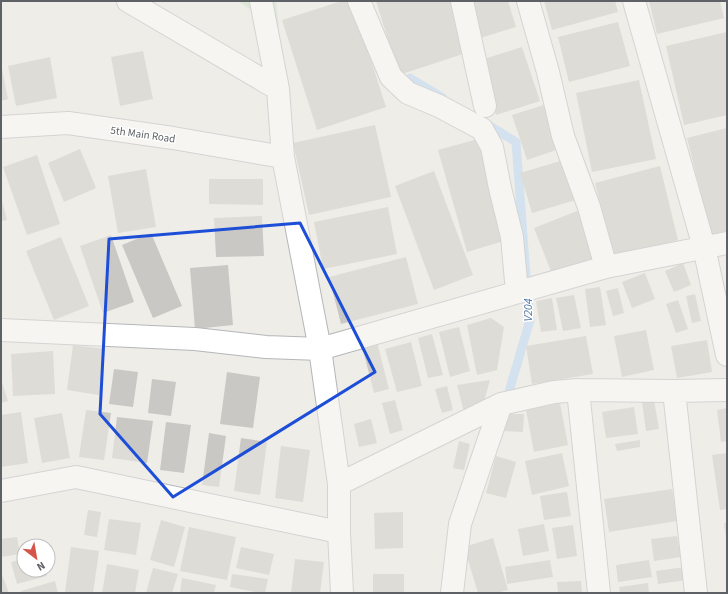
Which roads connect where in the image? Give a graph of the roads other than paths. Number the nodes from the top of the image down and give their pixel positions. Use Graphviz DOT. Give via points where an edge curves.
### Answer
graph roads {
  1 [pos="128,1"];
  2 [pos="261,1"];
  3 [pos="359,1"];
  4 [pos="462,1"];
  5 [pos="528,1"];
  6 [pos="634,1"];
  7 [pos="278,89"];
  8 [pos="485,106"];
  9 [pos="1,127"];
  10 [pos="283,157"];
  11 [pos="727,243"];
  12 [pos="704,247"];
  13 [pos="606,267"];
  14 [pos="518,292"];
  15 [pos="1,330"];
  16 [pos="320,349"];
  17 [pos="727,355"];
  18 [pos="578,390"];
  19 [pos="727,390"];
  20 [pos="674,391"];
  21 [pos="510,402"];
  22 [pos="339,484"];
  23 [pos="1,491"];
  24 [pos="339,532"];
  25 [pos="342,593"];
  26 [pos="452,593"];
  27 [pos="599,593"];
  28 [pos="696,593"];
  1 -- 7 [label="street"];
  2 -- 7 [label="street"];
  3 -- 14 [label="street" via="391,77 408,94 439,106 482,129 492,147 512,236"];
  4 -- 8 [label="street"];
  5 -- 13 [label="street" via="548,72 562,136 589,207"];
  6 -- 12 [label="street"];
  7 -- 10 [label="street"];
  9 -- 10 [label="street, 5th Main Road" via="68,123"];
  10 -- 16 [label="street"];
  11 -- 12 [label="street"];
  12 -- 13 [label="street"];
  12 -- 17 [label="street"];
  13 -- 14 [label="street"];
  14 -- 16 [label="street"];
  15 -- 16 [label="street" via="195,339 266,347"];
  16 -- 22 [label="street"];
  18 -- 20 [label="street"];
  18 -- 21 [label="street" via="554,392"];
  18 -- 27 [label="street"];
  19 -- 20 [label="street"];
  20 -- 28 [label="street"];
  21 -- 22 [label="street"];
  21 -- 26 [label="street" via="460,524"];
  22 -- 24 [label="street"];
  23 -- 24 [label="street" via="76,477"];
  24 -- 25 [label="street"];
}
